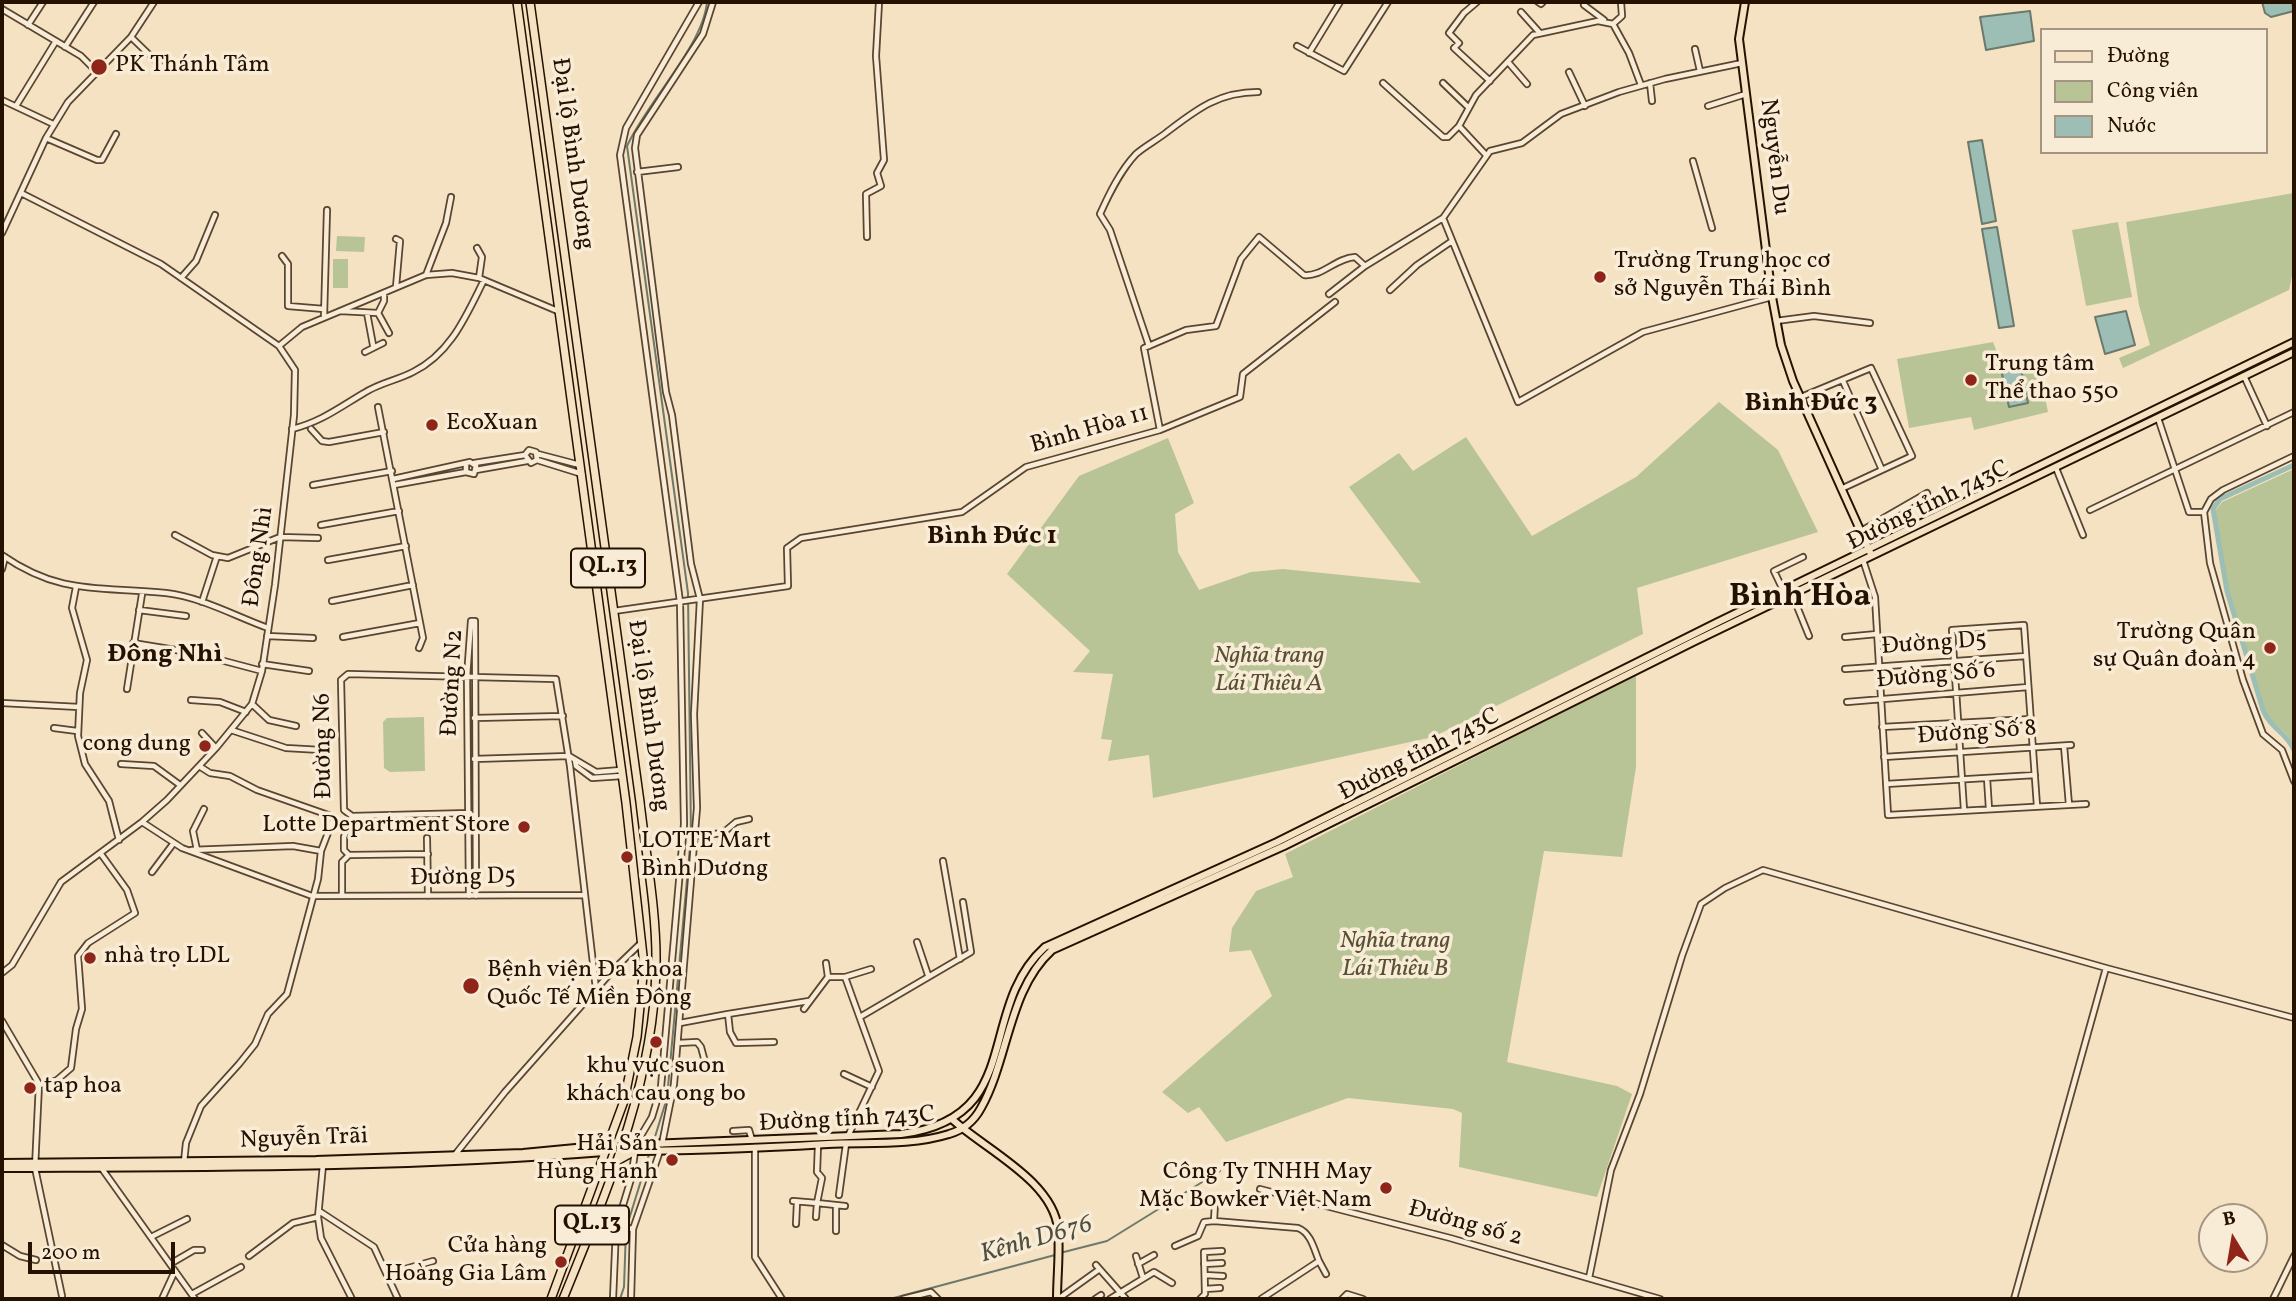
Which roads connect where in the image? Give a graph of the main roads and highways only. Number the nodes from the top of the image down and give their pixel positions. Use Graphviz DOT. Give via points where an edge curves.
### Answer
graph roads {
  1 [pos="517,2"];
  2 [pos="530,2"];
  3 [pos="1745,2"];
  4 [pos="2294,342"];
  5 [pos="2294,352"];
  6 [pos="2154,410"];
  7 [pos="2158,418"];
  8 [pos="2122,426"];
  9 [pos="2126,434"];
  10 [pos="594,468"];
  11 [pos="582,470"];
  12 [pos="2006,482"];
  13 [pos="2009,490"];
  14 [pos="1870,553"];
  15 [pos="1861,557"];
  16 [pos="1760,606"];
  17 [pos="614,611"];
  18 [pos="601,616"];
  19 [pos="1224,870"];
  20 [pos="953,1120"];
  21 [pos="962,1128"];
  22 [pos="626,1133"];
  23 [pos="847,1141"];
  24 [pos="754,1142"];
  25 [pos="622,1148"];
  26 [pos="636,1148"];
  27 [pos="605,1149"];
  28 [pos="362,1160"];
  29 [pos="617,1162"];
  30 [pos="2,1165"];
  31 [pos="99,1165"];
  32 [pos="216,1165"];
  33 [pos="551,1299"];
  34 [pos="563,1299"];
  35 [pos="1058,1299"];
  1 -- 11 [label="highway, Đại lộ Bình Dương / QL.13"];
  2 -- 10 [label="highway, Đại lộ Bình Dương / QL.13"];
  3 -- 14 [label="main road, Nguyễn Du" via="1739,39 1776,321 1800,398"];
  4 -- 6 [label="main road, Đường tỉnh 743C"];
  5 -- 7 [label="main road, Đường tỉnh 743C"];
  6 -- 7 [label="main road"];
  6 -- 8 [label="main road, Đường tỉnh 743C"];
  7 -- 9 [label="main road, Đường tỉnh 743C"];
  8 -- 9 [label="main road"];
  8 -- 12 [label="main road, Đường tỉnh 743C"];
  9 -- 13 [label="main road, Đường tỉnh 743C"];
  10 -- 11 [label="highway"];
  10 -- 17 [label="highway, Đại lộ Bình Dương / QL.13"];
  11 -- 18 [label="highway, Đại lộ Bình Dương / QL.13"];
  12 -- 13 [label="main road"];
  12 -- 14 [label="main road, Đường tỉnh 743C"];
  13 -- 14 [label="main road, Đường tỉnh 743C"];
  14 -- 15 [label="main road, Đường tỉnh 743C"];
  15 -- 16 [label="main road, Đường tỉnh 743C"];
  15 -- 16 [label="main road, Đường tỉnh 743C" via="1783,590"];
  16 -- 19 [label="main road, Đường tỉnh 743C"];
  17 -- 18 [label="highway"];
  17 -- 22 [label="highway, Đại lộ Bình Dương / QL.13" via="656,964 644,1071"];
  18 -- 27 [label="highway, Đại lộ Bình Dương / QL.13" via="643,942 642,1002 634,1055 624,1101"];
  19 -- 20 [label="main road, Đường tỉnh 743C" via="1075,932 1037,954 1022,973 986,1079"];
  19 -- 21 [label="main road, Đường tỉnh 743C" via="1082,935 1044,958 1029,977 985,1101"];
  20 -- 21 [label="main road"];
  20 -- 23 [label="main road, Đường tỉnh 743C" via="928,1131"];
  21 -- 23 [label="main road, Đường tỉnh 743C" via="936,1138"];
  21 -- 35 [label="main road" via="1039,1188 1052,1208 1058,1228"];
  22 -- 25 [label="highway, Đại lộ Bình Dương / QL.13"];
  22 -- 26 [label="highway"];
  23 -- 24 [label="main road, Đường tỉnh 743C"];
  23 -- 24 [label="main road, Đường tỉnh 743C" via="818,1145"];
  24 -- 26 [label="main road, Đường tỉnh 743C"];
  25 -- 26 [label="main road, Đường tỉnh 743C"];
  25 -- 27 [label="highway"];
  25 -- 29 [label="highway, Đại lộ Bình Dương / QL.13"];
  26 -- 29 [label="highway"];
  27 -- 28 [label="main road, Nguyễn Trãi"];
  27 -- 33 [label="highway, Đại lộ Bình Dương / QL.13"];
  28 -- 32 [label="main road, Nguyễn Trãi"];
  28 -- 32 [label="main road, Nguyễn Trãi" via="323,1165"];
  29 -- 34 [label="highway, Đại lộ Bình Dương / QL.13"];
  30 -- 31 [label="main road, Nguyễn Trãi"];
  31 -- 32 [label="main road, Nguyễn Trãi"];
  31 -- 32 [label="main road, Nguyễn Trãi"];
}
